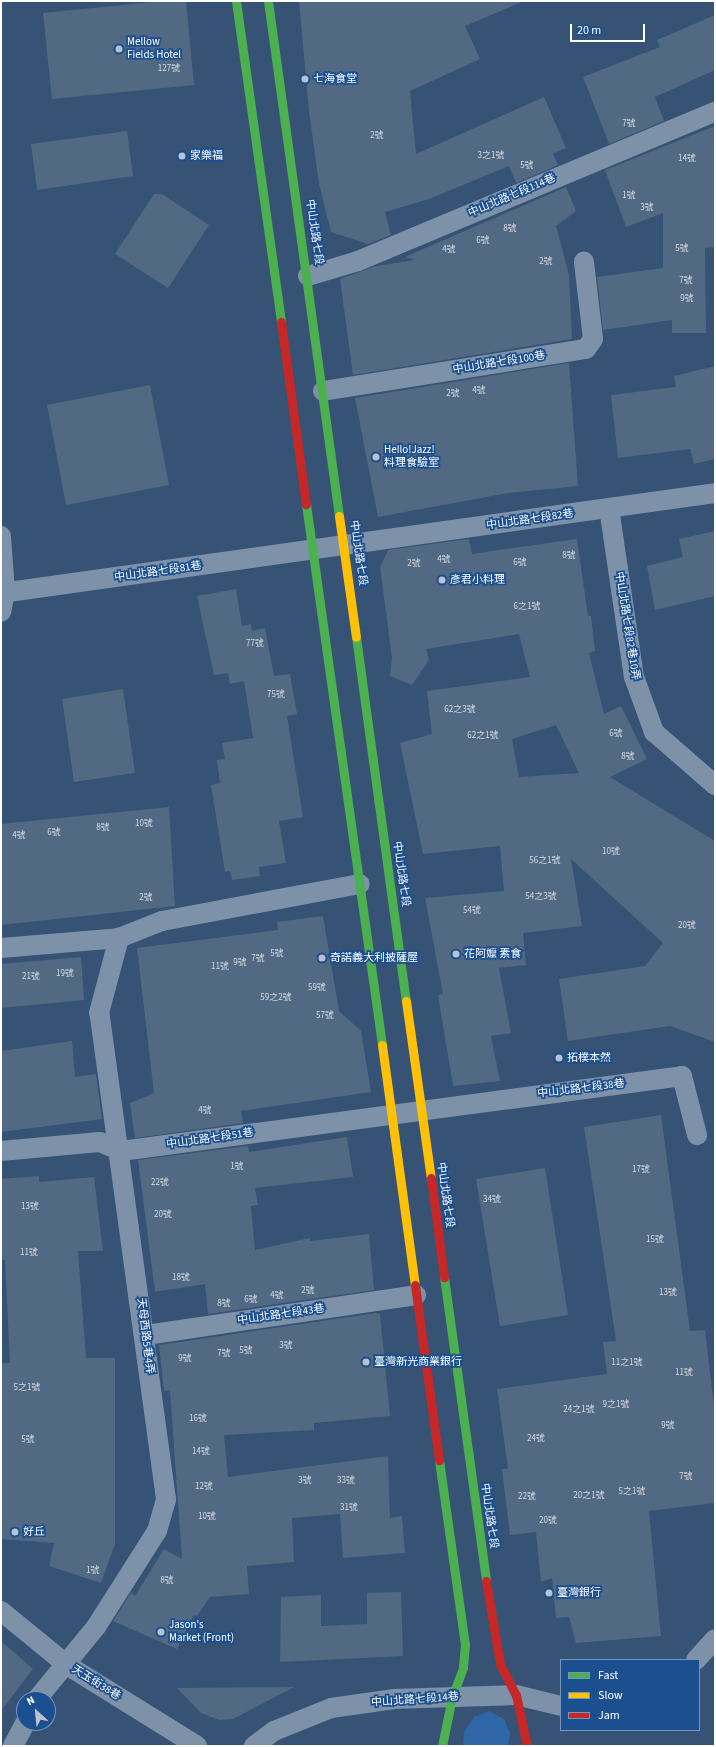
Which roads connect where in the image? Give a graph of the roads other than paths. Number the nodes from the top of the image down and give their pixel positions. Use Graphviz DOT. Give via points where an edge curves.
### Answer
graph roads {
  1 [pos="236,1"];
  2 [pos="268,1"];
  3 [pos="715,112"];
  4 [pos="584,262"];
  5 [pos="308,276"];
  6 [pos="323,391"];
  7 [pos="715,493"];
  8 [pos="609,508"];
  9 [pos="1,536"];
  10 [pos="345,546"];
  11 [pos="314,550"];
  12 [pos="3,593"];
  13 [pos="1,612"];
  14 [pos="715,785"];
  15 [pos="360,884"];
  16 [pos="119,938"];
  17 [pos="1,948"];
  18 [pos="421,1109"];
  19 [pos="391,1113"];
  20 [pos="697,1135"];
  21 [pos="1,1151"];
  22 [pos="121,1151"];
  23 [pos="416,1295"];
  24 [pos="146,1335"];
  25 [pos="1,1611"];
  26 [pos="715,1638"];
  27 [pos="697,1659"];
  28 [pos="67,1665"];
  29 [pos="44,1691"];
  30 [pos="516,1695"];
  31 [pos="452,1697"];
  32 [pos="560,1706"];
  33 [pos="21,1731"];
  34 [pos="13,1746"];
  35 [pos="198,1746"];
  36 [pos="254,1746"];
  37 [pos="442,1746"];
  38 [pos="527,1746"];
  1 -- 11 [label="main road"];
  2 -- 5 [label="main road, 中山北路七段"];
  3 -- 5 [label="street, 中山北路七段114巷" via="358,261"];
  4 -- 6 [label="street, 中山北路七段100巷" via="593,339 586,349"];
  5 -- 6 [label="main road, 中山北路七段"];
  6 -- 10 [label="main road, 中山北路七段"];
  7 -- 8 [label="street, 中山北路七段82巷"];
  8 -- 10 [label="street, 中山北路七段82巷"];
  8 -- 14 [label="street, 中山北路七段82巷10弄" via="634,677 654,732"];
  9 -- 12 [label="street"];
  10 -- 11 [label="street, 中山北路七段82巷"];
  10 -- 18 [label="main road, 中山北路七段"];
  11 -- 12 [label="street, 中山北路七段81巷"];
  11 -- 15 [label="main road"];
  12 -- 13 [label="street"];
  15 -- 16 [label="street" via="162,921"];
  15 -- 19 [label="main road"];
  16 -- 17 [label="street"];
  16 -- 22 [label="street, 天母西路5巷4弄" via="99,1013"];
  18 -- 19 [label="street, 中山北路七段51巷"];
  18 -- 20 [label="street, 中山北路七段38巷" via="682,1076"];
  18 -- 30 [label="main road, 中山北路七段" via="494,1636 500,1664"];
  19 -- 22 [label="street, 中山北路七段51巷"];
  19 -- 23 [label="main road"];
  21 -- 22 [label="street" via="100,1142"];
  22 -- 24 [label="street, 天母西路5巷4弄"];
  23 -- 24 [label="street, 中山北路七段43巷"];
  23 -- 31 [label="main road" via="465,1644 464,1668"];
  24 -- 28 [label="street, 天母西路5巷4弄" via="166,1499 157,1531 96,1627"];
  25 -- 28 [label="street, 天玉街38巷"];
  26 -- 27 [label="street"];
  28 -- 29 [label="street, 天母西路5巷4弄"];
  28 -- 35 [label="street, 天玉街38巷"];
  30 -- 31 [label="street, 中山北路七段14巷"];
  30 -- 32 [label="street, 中山北路七段14巷"];
  30 -- 38 [label="main road, 中山北路七段"];
  31 -- 36 [label="street, 中山北路七段14巷" via="394,1699 331,1708 274,1731"];
  31 -- 37 [label="main road"];
  33 -- 34 [label="street"];
}
